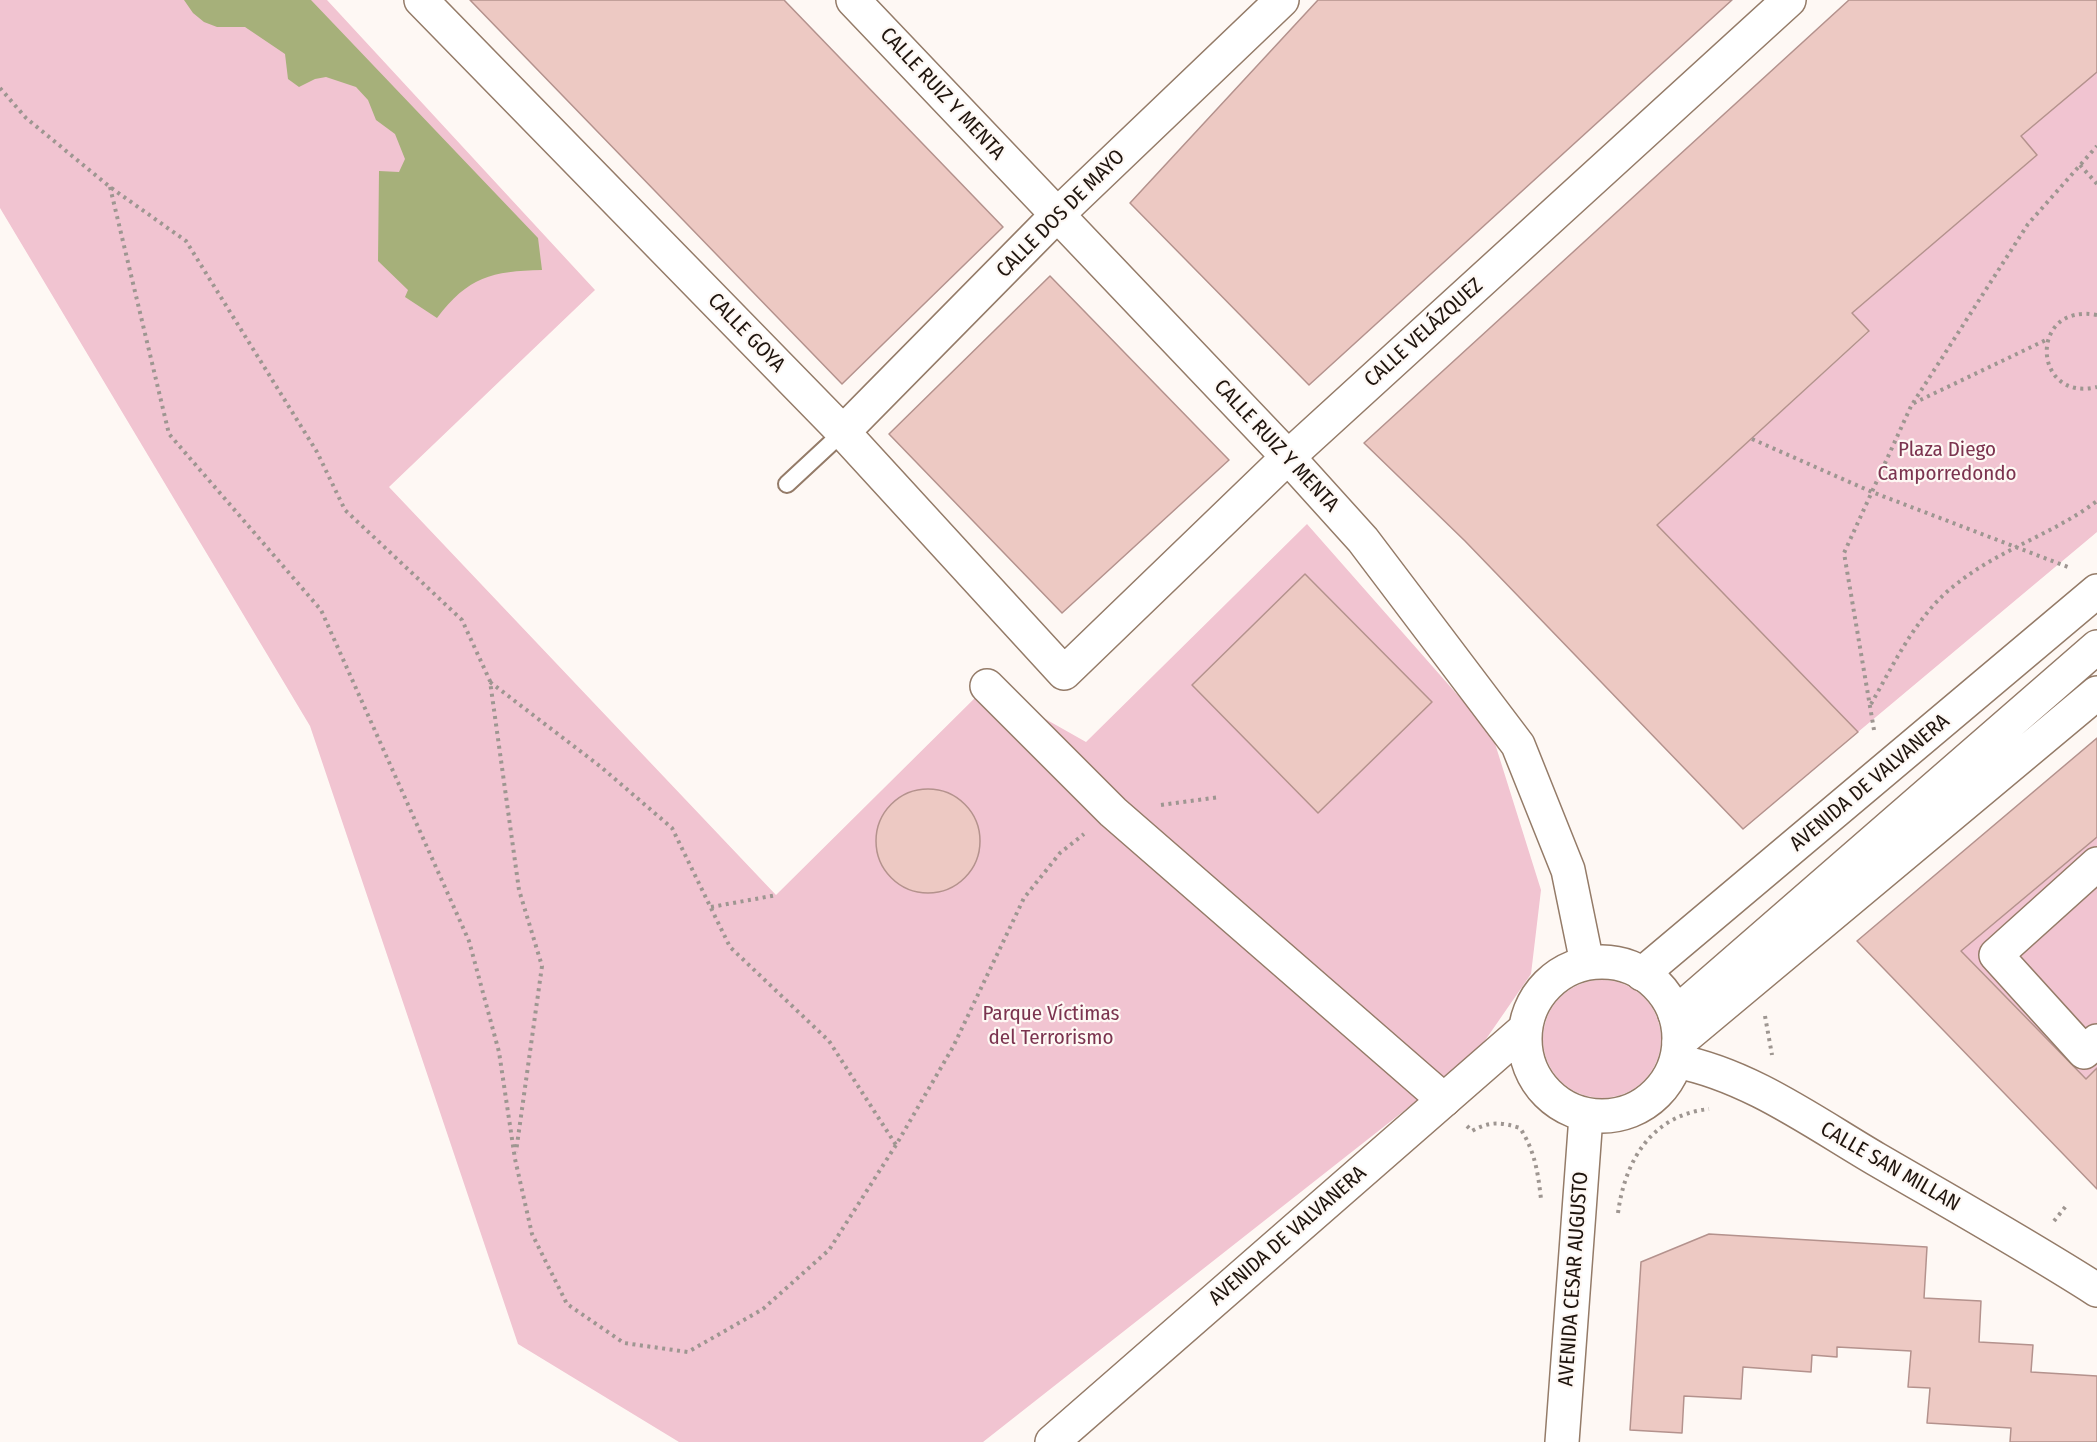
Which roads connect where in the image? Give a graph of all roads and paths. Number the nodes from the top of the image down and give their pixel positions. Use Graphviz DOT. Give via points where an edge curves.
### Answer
graph roads {
  1 [pos="421,0"];
  2 [pos="853,0"];
  3 [pos="1282,0"];
  4 [pos="1789,0"];
  5 [pos="0,88"];
  6 [pos="2097,146"];
  7 [pos="2080,165"];
  8 [pos="2097,184"];
  9 [pos="110,187"];
  10 [pos="1057,215"];
  11 [pos="2097,315"];
  12 [pos="2048,339"];
  13 [pos="2097,387"];
  14 [pos="1912,404"];
  15 [pos="843,432"];
  16 [pos="1752,438"];
  17 [pos="1288,457"];
  18 [pos="787,484"];
  19 [pos="1872,492"];
  20 [pos="2097,501"];
  21 [pos="2015,547"];
  22 [pos="2088,581"];
  23 [pos="2097,647"];
  24 [pos="1064,673"];
  25 [pos="490,681"];
  26 [pos="987,687"];
  27 [pos="2097,693"];
  28 [pos="1870,705"];
  29 [pos="1882,772"];
  30 [pos="1220,797"];
  31 [pos="1113,812"];
  32 [pos="2097,864"];
  33 [pos="777,895"];
  34 [pos="711,908"];
  35 [pos="1587,963"];
  36 [pos="1768,967"];
  37 [pos="1642,974"];
  38 [pos="1524,1030"];
  39 [pos="1677,1039"];
  40 [pos="2097,1041"];
  41 [pos="1444,1100"];
  42 [pos="1785,1105"];
  43 [pos="1586,1116"];
  44 [pos="896,1145"];
  45 [pos="515,1159"];
  46 [pos="2097,1290"];
  47 [pos="1052,1442"];
  48 [pos="1562,1442"];
  1 -- 15 [label="street, CALLE GOYA"];
  2 -- 10 [label="street, CALLE RUIZ Y MENTA"];
  3 -- 10 [label="street, CALLE DOS DE MAYO"];
  4 -- 17 [label="street, CALLE VELÁZQUEZ"];
  5 -- 9 [label="path" via="26,118"];
  6 -- 7 [label="path"];
  7 -- 8 [label="path"];
  7 -- 14 [label="path" via="2028,224"];
  9 -- 25 [label="path" via="186,241 317,452 345,510 462,620"];
  9 -- 45 [label="path" via="169,434 321,610 469,941 499,1052"];
  10 -- 15 [label="street, CALLE DOS DE MAYO"];
  10 -- 17 [label="street, CALLE RUIZ Y MENTA"];
  11 -- 12 [label="path" via="2074,315 2063,320"];
  12 -- 13 [label="path" via="2046,351 2053,374 2074,388"];
  12 -- 14 [label="path"];
  14 -- 19 [label="path"];
  15 -- 18 [label="lane"];
  15 -- 24 [label="street, CALLE GOYA"];
  16 -- 19 [label="path"];
  17 -- 24 [label="street, CALLE VELÁZQUEZ"];
  17 -- 35 [label="street, CALLE RUIZ Y MENTA" via="1363,540 1518,745 1568,870"];
  19 -- 21 [label="path"];
  19 -- 28 [label="path" via="1844,553"];
  20 -- 21 [label="path"];
  21 -- 22 [label="path"];
  21 -- 28 [label="path" via="1958,582 1930,610"];
  22 -- 29 [label="street, AVENIDA DE VALVANERA"];
  23 -- 39 [label="street"];
  25 -- 34 [label="path" via="672,828"];
  25 -- 45 [label="path" via="519,890 542,966"];
  26 -- 31 [label="street"];
  27 -- 36 [label="street"];
  28 -- 29 [label="path"];
  29 -- 37 [label="street, AVENIDA DE VALVANERA"];
  30 -- 31 [label="path"];
  31 -- 41 [label="street"];
  31 -- 44 [label="path" via="1060,853 1024,898 953,1047"];
  32 -- 40 [label="street" via="1996,955 2084,1052"];
  33 -- 34 [label="path"];
  34 -- 44 [label="path" via="730,947 828,1041"];
  35 -- 37 [label="street" via="1617,964"];
  35 -- 38 [label="street" via="1561,973 1541,991"];
  36 -- 39 [label="street"];
  36 -- 42 [label="path" via="1764,1005 1768,1047 1778,1071 1794,1089"];
  37 -- 39 [label="street" via="1662,991"];
  38 -- 41 [label="street, AVENIDA DE VALVANERA"];
  38 -- 43 [label="street" via="1526,1057 1539,1086 1559,1104"];
  39 -- 42 [label="street, CALLE SAN MILLAN" via="1704,1067 1731,1076"];
  39 -- 43 [label="street" via="1664,1085 1645,1104 1612,1116"];
  41 -- 47 [label="street, AVENIDA DE VALVANERA"];
  42 -- 46 [label="street, CALLE SAN MILLAN"];
  43 -- 48 [label="street, AVENIDA CESAR AUGUSTO"];
  44 -- 45 [label="path" via="829,1250 763,1309 688,1352 624,1343 567,1304 532,1234"];
}
